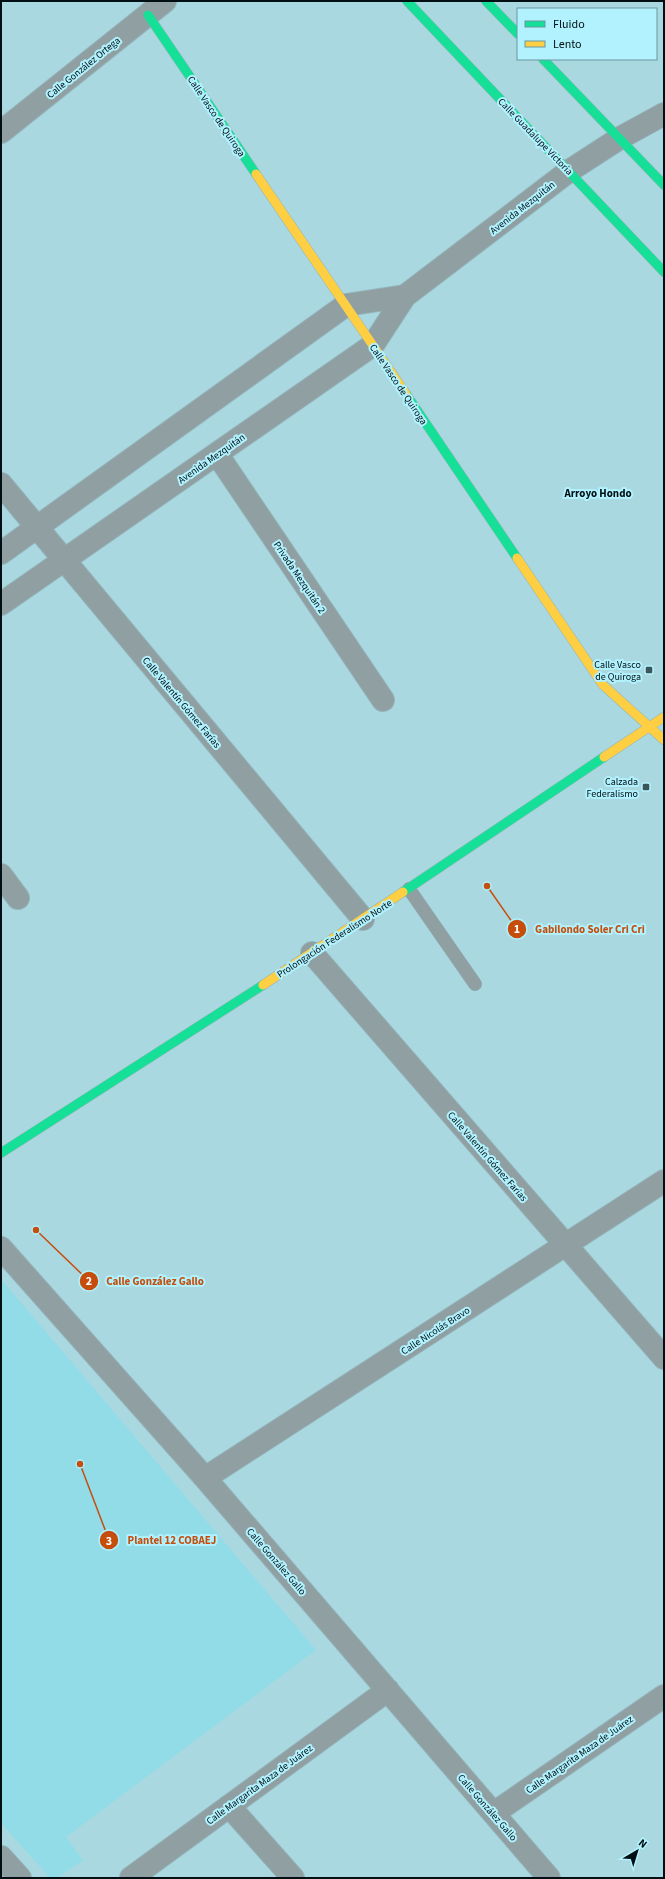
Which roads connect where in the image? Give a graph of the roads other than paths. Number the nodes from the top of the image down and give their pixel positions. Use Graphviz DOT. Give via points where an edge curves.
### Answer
graph roads {
  1 [pos="165,1"];
  2 [pos="407,1"];
  3 [pos="486,1"];
  4 [pos="148,15"];
  5 [pos="517,33"];
  6 [pos="544,60"];
  7 [pos="664,114"];
  8 [pos="1,132"];
  9 [pos="620,138"];
  10 [pos="569,171"];
  11 [pos="664,185"];
  12 [pos="664,272"];
  13 [pos="405,296"];
  14 [pos="346,306"];
  15 [pos="372,345"];
  16 [pos="217,454"];
  17 [pos="1,484"];
  18 [pos="37,529"];
  19 [pos="1,554"];
  20 [pos="64,561"];
  21 [pos="1,604"];
  22 [pos="383,700"];
  23 [pos="664,717"];
  24 [pos="649,727"];
  25 [pos="664,740"];
  26 [pos="1,874"];
  27 [pos="409,889"];
  28 [pos="18,898"];
  29 [pos="363,919"];
  30 [pos="312,953"];
  31 [pos="475,984"];
  32 [pos="1,1153"];
  33 [pos="664,1181"];
  34 [pos="566,1246"];
  35 [pos="1,1248"];
  36 [pos="664,1358"];
  37 [pos="205,1478"];
  38 [pos="388,1690"];
  39 [pos="664,1696"];
  40 [pos="229,1806"];
  41 [pos="494,1813"];
  42 [pos="1,1857"];
  43 [pos="20,1878"];
  44 [pos="131,1878"];
  45 [pos="293,1878"];
  46 [pos="549,1878"];
  1 -- 4 [label="street, Calle González Ortega"];
  2 -- 10 [label="main road, Calle Guadalupe Victoria"];
  3 -- 5 [label="main road"];
  4 -- 8 [label="street, Calle González Ortega"];
  4 -- 14 [label="main road, Calle Vasco de Quiroga"];
  6 -- 9 [label="main road"];
  7 -- 9 [label="street, Avenida Mezquitán"];
  9 -- 10 [label="street, Avenida Mezquitán"];
  9 -- 11 [label="main road"];
  10 -- 12 [label="main road, Calle Guadalupe Victoria"];
  10 -- 13 [label="street, Avenida Mezquitán"];
  13 -- 14 [label="street, Avenida Mezquitán"];
  13 -- 15 [label="street, Avenida Mezquitán"];
  14 -- 15 [label="main road, Calle Vasco de Quiroga"];
  14 -- 18 [label="street, Avenida Mezquitán"];
  15 -- 16 [label="street, Avenida Mezquitán"];
  15 -- 24 [label="main road, Calle Vasco de Quiroga" via="603,685"];
  16 -- 20 [label="street, Avenida Mezquitán"];
  16 -- 22 [label="street, Privada Mezquitán 2"];
  17 -- 18 [label="street, Calle Valentín Gómez Farías"];
  18 -- 19 [label="street, Avenida Mezquitán"];
  18 -- 20 [label="street, Calle Valentín Gómez Farías"];
  20 -- 21 [label="street, Avenida Mezquitán"];
  20 -- 29 [label="street, Calle Valentín Gómez Farías"];
  23 -- 24 [label="main road, Prolongación Federalismo Norte"];
  24 -- 25 [label="main road, Calle Vasco de Quiroga"];
  24 -- 27 [label="main road, Prolongación Federalismo Norte"];
  26 -- 28 [label="street"];
  27 -- 29 [label="main road, Prolongación Federalismo Norte"];
  27 -- 31 [label="lane"];
  29 -- 30 [label="main road, Prolongación Federalismo Norte"];
  30 -- 32 [label="main road, Prolongación Federalismo Norte"];
  30 -- 34 [label="street, Calle Valentín Gómez Farías"];
  33 -- 34 [label="street, Calle Nicolás Bravo"];
  34 -- 36 [label="street, Calle Valentín Gómez Farías"];
  34 -- 37 [label="street, Calle Nicolás Bravo"];
  35 -- 37 [label="street, Calle González Gallo"];
  37 -- 38 [label="street, Calle González Gallo"];
  38 -- 40 [label="street, Calle Margarita Maza de Juárez"];
  38 -- 41 [label="street, Calle González Gallo"];
  39 -- 41 [label="street, Calle Margarita Maza de Juárez"];
  40 -- 44 [label="street, Calle Margarita Maza de Juárez"];
  40 -- 45 [label="street"];
  41 -- 46 [label="street, Calle González Gallo"];
  42 -- 43 [label="street"];
}
